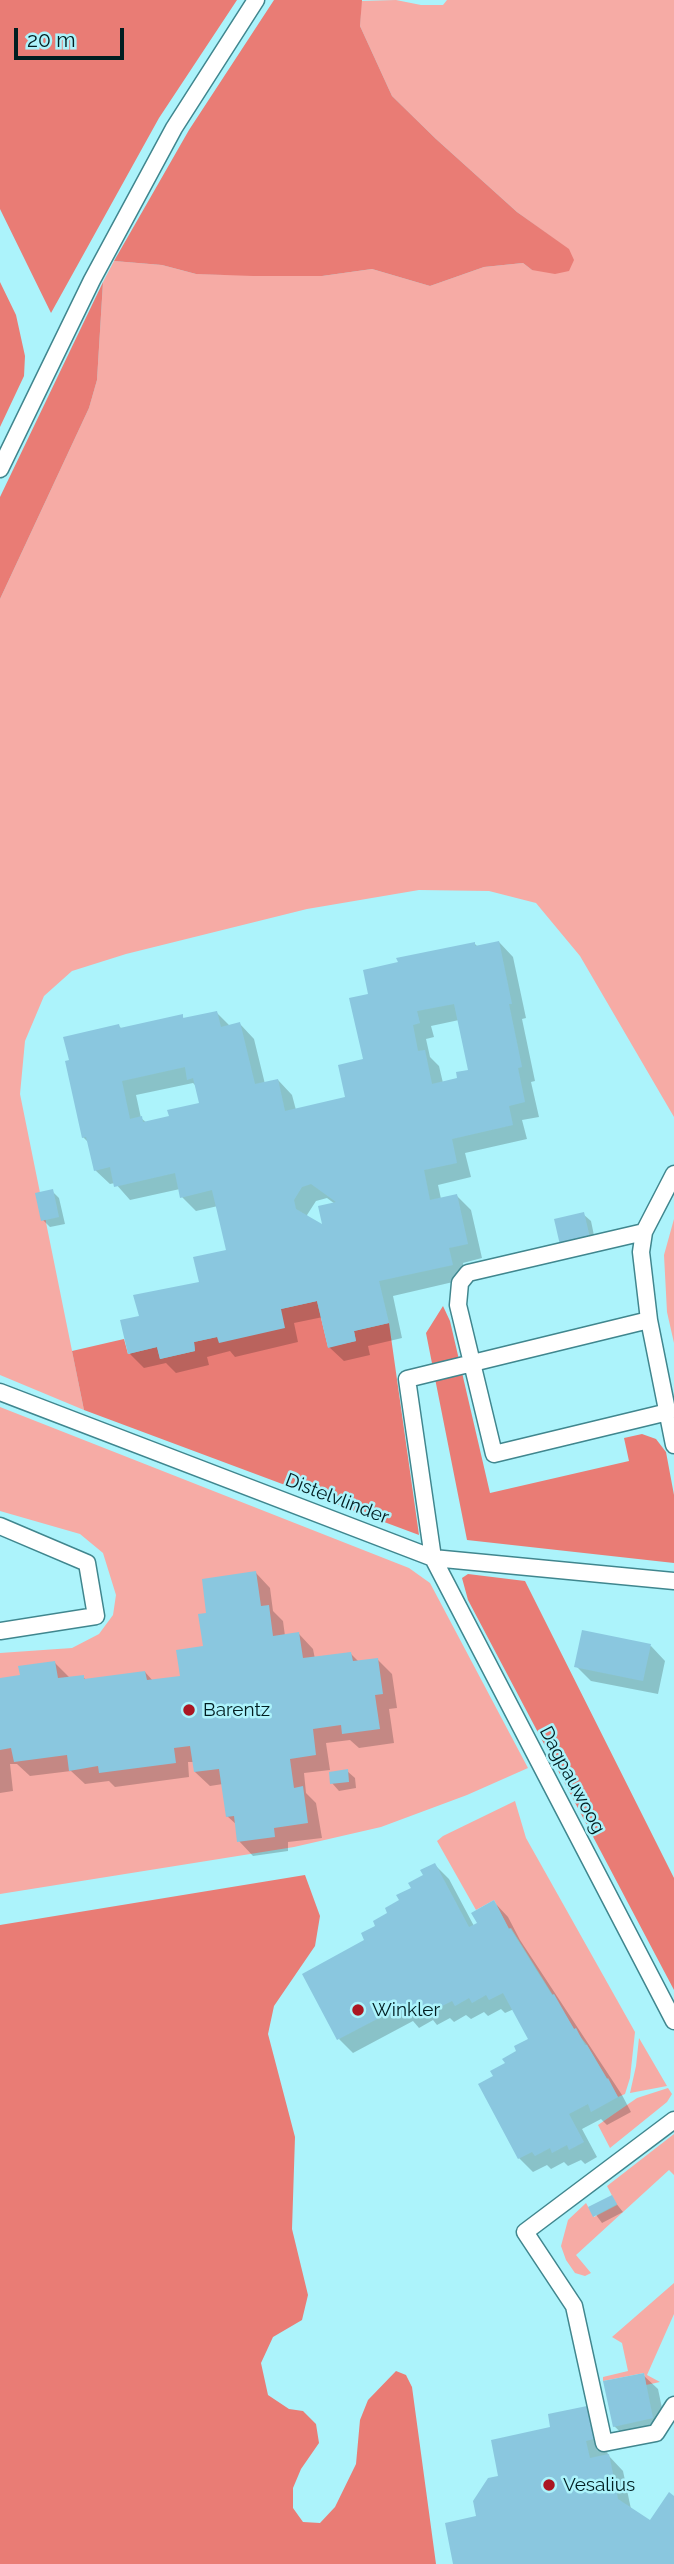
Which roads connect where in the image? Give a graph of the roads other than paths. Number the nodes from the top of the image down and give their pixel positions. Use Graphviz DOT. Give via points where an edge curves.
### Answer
graph roads {
  1 [pos="256,0"];
  2 [pos="0,469"];
  3 [pos="674,1174"];
  4 [pos="644,1232"];
  5 [pos="649,1320"];
  6 [pos="471,1363"];
  7 [pos="0,1392"];
  8 [pos="668,1412"];
  9 [pos="674,1445"];
  10 [pos="0,1526"];
  11 [pos="433,1558"];
  12 [pos="674,1581"];
  13 [pos="0,1631"];
  14 [pos="674,2021"];
  15 [pos="674,2120"];
  16 [pos="674,2406"];
  1 -- 2 [label="lane" via="162,151 92,280"];
  3 -- 4 [label="lane"];
  4 -- 5 [label="lane" via="641,1252"];
  4 -- 6 [label="lane" via="468,1273 460,1283 458,1305"];
  5 -- 6 [label="lane"];
  5 -- 8 [label="lane"];
  6 -- 8 [label="lane" via="494,1454"];
  6 -- 11 [label="lane, Dagpauwoog" via="407,1379"];
  7 -- 11 [label="lane, Distelvlinder"];
  8 -- 9 [label="lane"];
  10 -- 13 [label="lane" via="88,1563 96,1616"];
  11 -- 12 [label="lane, Distelvlinder"];
  11 -- 14 [label="lane, Dagpauwoog"];
  15 -- 16 [label="lane" via="525,2232 574,2306 604,2443 656,2433"];
}
